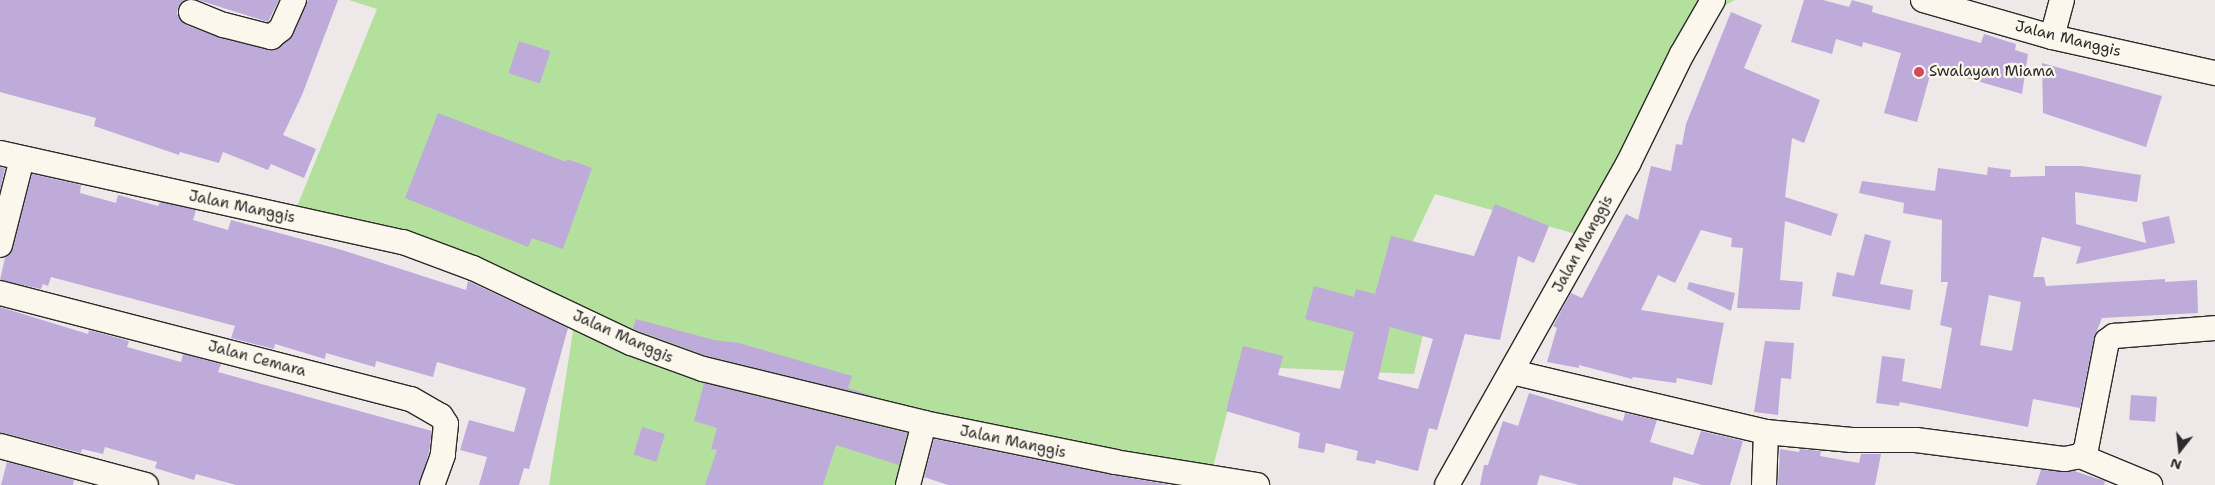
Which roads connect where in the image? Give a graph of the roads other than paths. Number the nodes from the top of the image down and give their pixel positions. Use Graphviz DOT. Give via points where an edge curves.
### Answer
graph roads {
  1 [pos="294,0"];
  2 [pos="1713,0"];
  3 [pos="1923,0"];
  4 [pos="2062,0"];
  5 [pos="191,12"];
  6 [pos="2052,37"];
  7 [pos="2215,73"];
  8 [pos="11,156"];
  9 [pos="0,245"];
  10 [pos="0,293"];
  11 [pos="2215,328"];
  12 [pos="1512,372"];
  13 [pos="924,423"];
  14 [pos="1766,432"];
  15 [pos="0,446"];
  16 [pos="2080,456"];
  17 [pos="96,478"];
  18 [pos="146,485"];
  19 [pos="432,485"];
  20 [pos="908,485"];
  21 [pos="1257,485"];
  22 [pos="1447,485"];
  23 [pos="1764,485"];
  24 [pos="2150,485"];
  1 -- 5 [label="street" via="281,29 271,37 224,25"];
  2 -- 12 [label="street, Jalan Manggis" via="1682,54 1628,164"];
  3 -- 6 [label="street, Jalan Manggis"];
  4 -- 6 [label="street"];
  6 -- 7 [label="street, Jalan Manggis"];
  8 -- 9 [label="street"];
  8 -- 13 [label="street, Jalan Manggis" via="403,242 473,268 670,359"];
  10 -- 19 [label="street, Jalan Cemara" via="412,399 441,416 446,424 443,455"];
  11 -- 16 [label="street" via="2120,336 2107,341 2102,351 2088,442"];
  12 -- 14 [label="street"];
  12 -- 22 [label="street, Jalan Manggis"];
  13 -- 20 [label="street"];
  13 -- 21 [label="street, Jalan Manggis" via="1116,462"];
  14 -- 16 [label="street" via="1852,440 1916,440 2065,459"];
  14 -- 23 [label="street"];
  15 -- 17 [label="street"];
  16 -- 24 [label="street"];
  17 -- 18 [label="street"];
}
